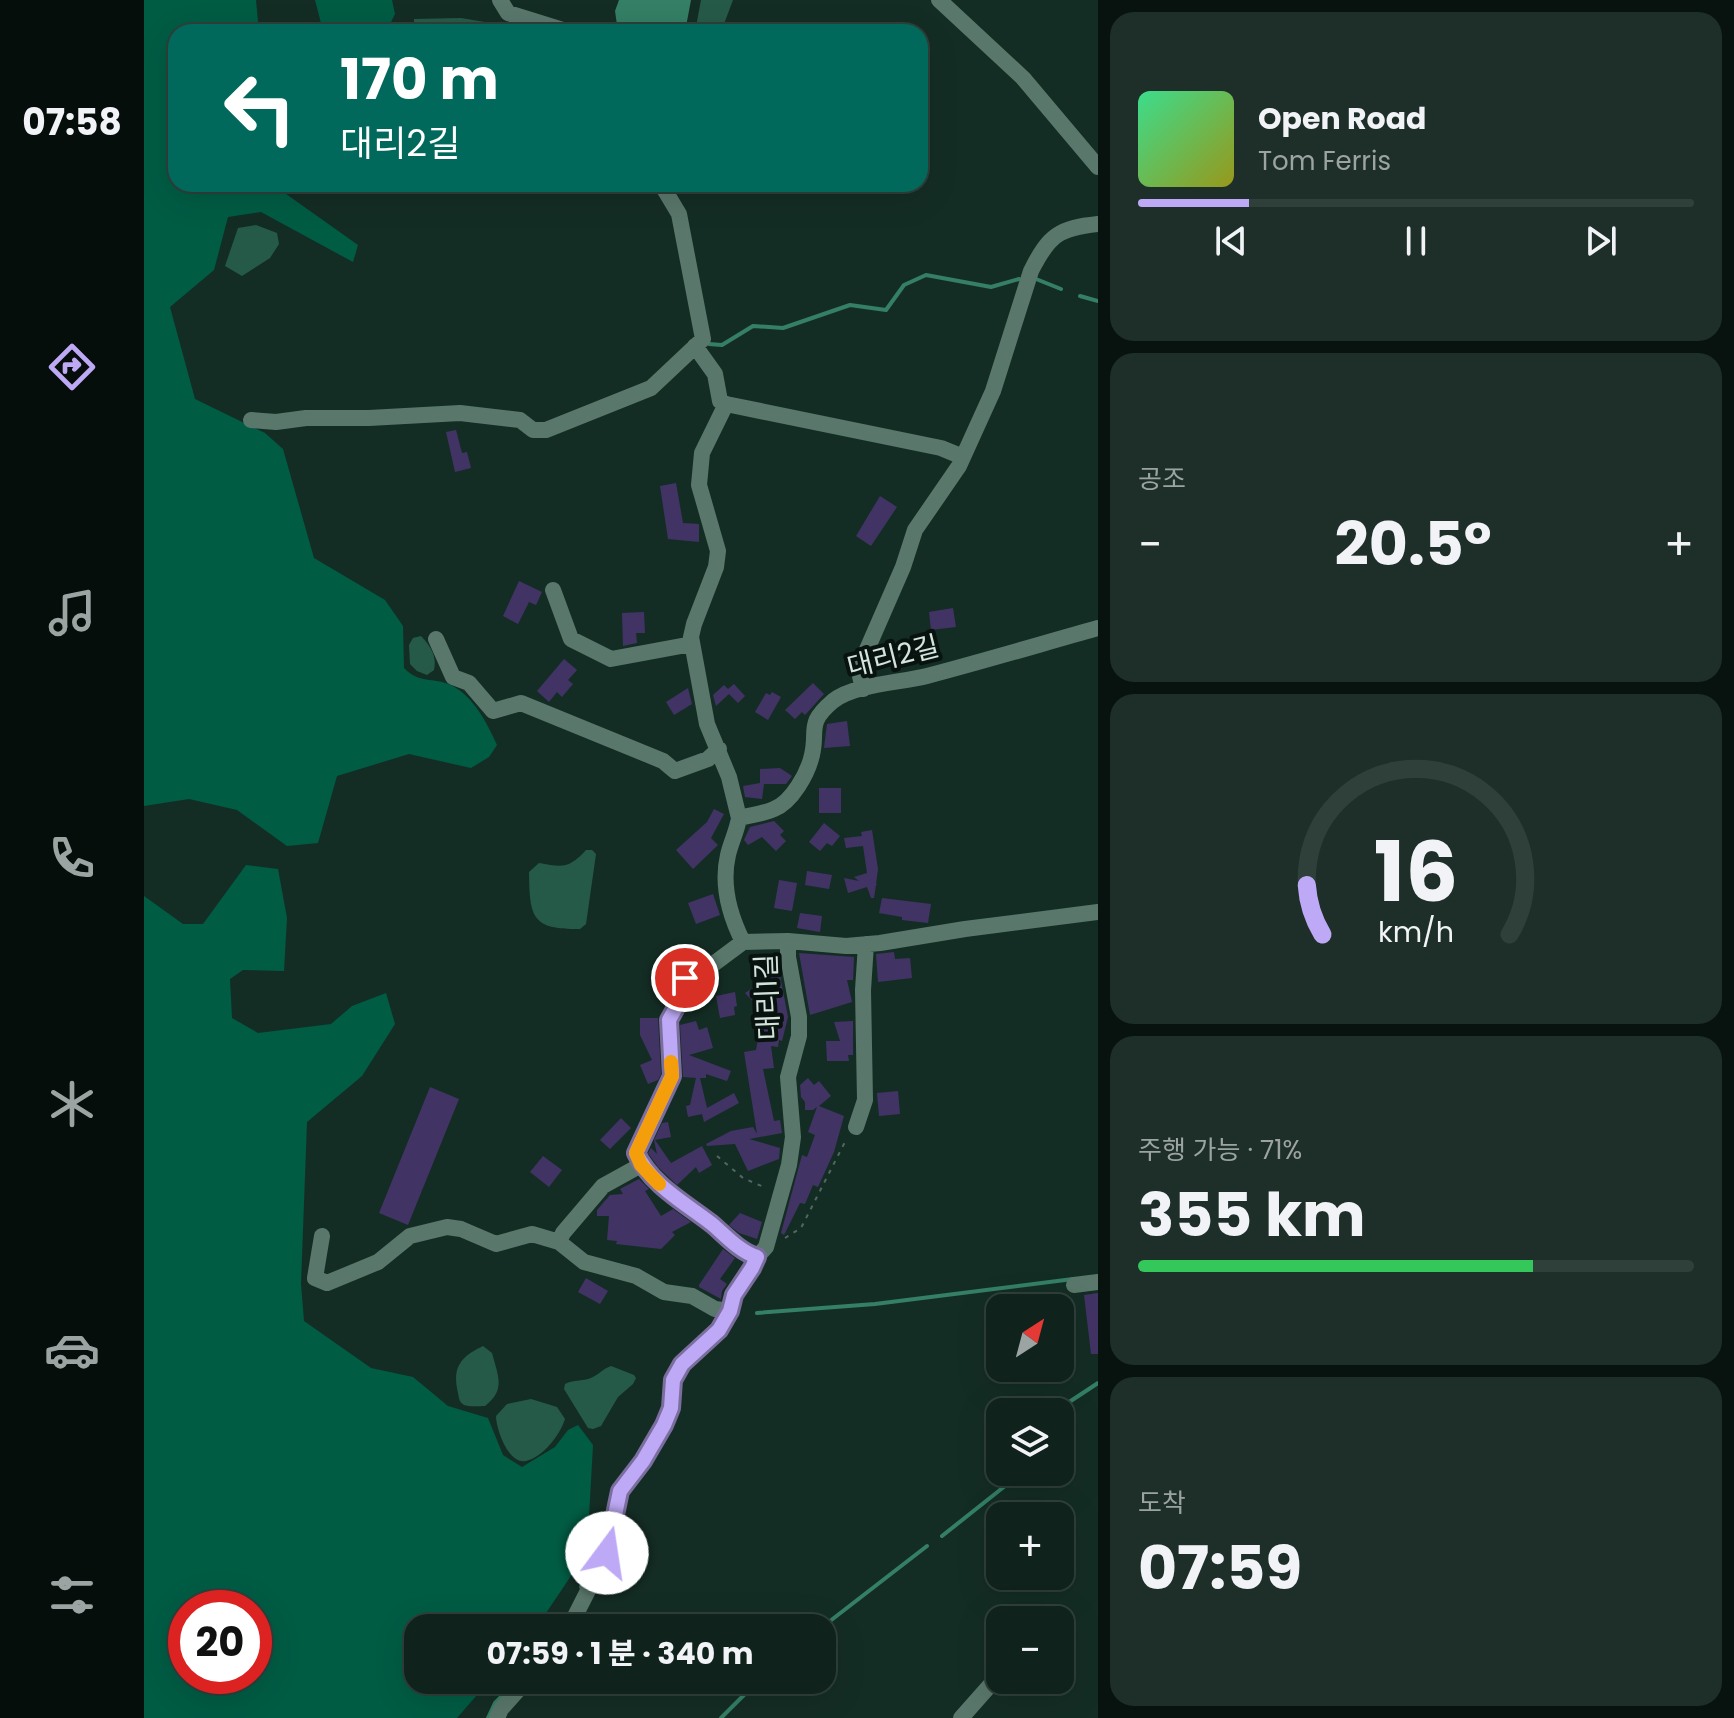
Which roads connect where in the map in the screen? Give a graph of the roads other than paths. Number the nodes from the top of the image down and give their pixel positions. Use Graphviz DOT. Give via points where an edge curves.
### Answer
graph roads {
  1 [pos="500,0"];
  2 [pos="939,0"];
  3 [pos="543,24"];
  4 [pos="1098,167"];
  5 [pos="666,192"];
  6 [pos="1098,224"];
  7 [pos="695,346"];
  8 [pos="726,404"];
  9 [pos="251,420"];
  10 [pos="963,457"];
  11 [pos="553,590"];
  12 [pos="1098,628"];
  13 [pos="436,639"];
  14 [pos="692,644"];
  15 [pos="863,689"];
  16 [pos="719,749"];
  17 [pos="739,818"];
  18 [pos="1098,912"];
  19 [pos="788,941"];
  20 [pos="743,942"];
  21 [pos="866,944"];
  22 [pos="856,1127"];
  23 [pos="641,1165"];
  24 [pos="322,1236"];
  25 [pos="559,1242"];
  26 [pos="761,1252"];
  27 [pos="1098,1282"];
  28 [pos="1074,1285"];
  29 [pos="730,1311"];
  30 [pos="576,1614"];
  31 [pos="986,1690"];
  32 [pos="514,1694"];
  33 [pos="497,1718"];
  34 [pos="961,1718"];
  1 -- 3 [label="street" via="508,13"];
  2 -- 4 [label="street" via="1023,78"];
  5 -- 7 [label="street" via="679,214 688,252 703,339"];
  6 -- 10 [label="street" via="1063,229 1037,258 1002,368"];
  7 -- 8 [label="street" via="715,374 720,401"];
  7 -- 9 [label="street" via="651,388 546,430 533,430 520,420 460,413"];
  8 -- 10 [label="street"];
  8 -- 14 [label="street" via="702,453 699,485 718,551"];
  10 -- 15 [label="street" via="915,530 862,661"];
  11 -- 14 [label="street" via="571,639 611,659"];
  12 -- 15 [label="street, 대리2길"];
  13 -- 16 [label="street" via="453,677 469,683 493,711 521,703 663,761 675,771 708,759"];
  14 -- 16 [label="street" via="707,724"];
  15 -- 17 [label="street, 대리2길" via="840,696 814,724 808,768 787,801 777,809"];
  16 -- 17 [label="street"];
  17 -- 20 [label="street" via="724,877"];
  18 -- 21 [label="street, 대리1길"];
  19 -- 20 [label="street"];
  19 -- 21 [label="street, 대리1길"];
  19 -- 26 [label="street, 대리1길" via="799,1027 788,1077 793,1137 781,1196"];
  20 -- 23 [label="street" via="704,971 685,978 669,1020 672,1076 636,1153"];
  21 -- 22 [label="street" via="865,1100"];
  23 -- 25 [label="street" via="603,1186"];
  23 -- 26 [label="street" via="745,1253"];
  24 -- 25 [label="street" via="315,1278 327,1283 378,1262 410,1236 447,1227 496,1244 532,1234"];
  25 -- 29 [label="street" via="584,1262"];
  26 -- 29 [label="street, 대리1길"];
  27 -- 28 [label="street"];
  29 -- 30 [label="street, 대리1길" via="673,1380 664,1425 620,1491 607,1553"];
  31 -- 34 [label="street"];
  32 -- 33 [label="street"];
}
